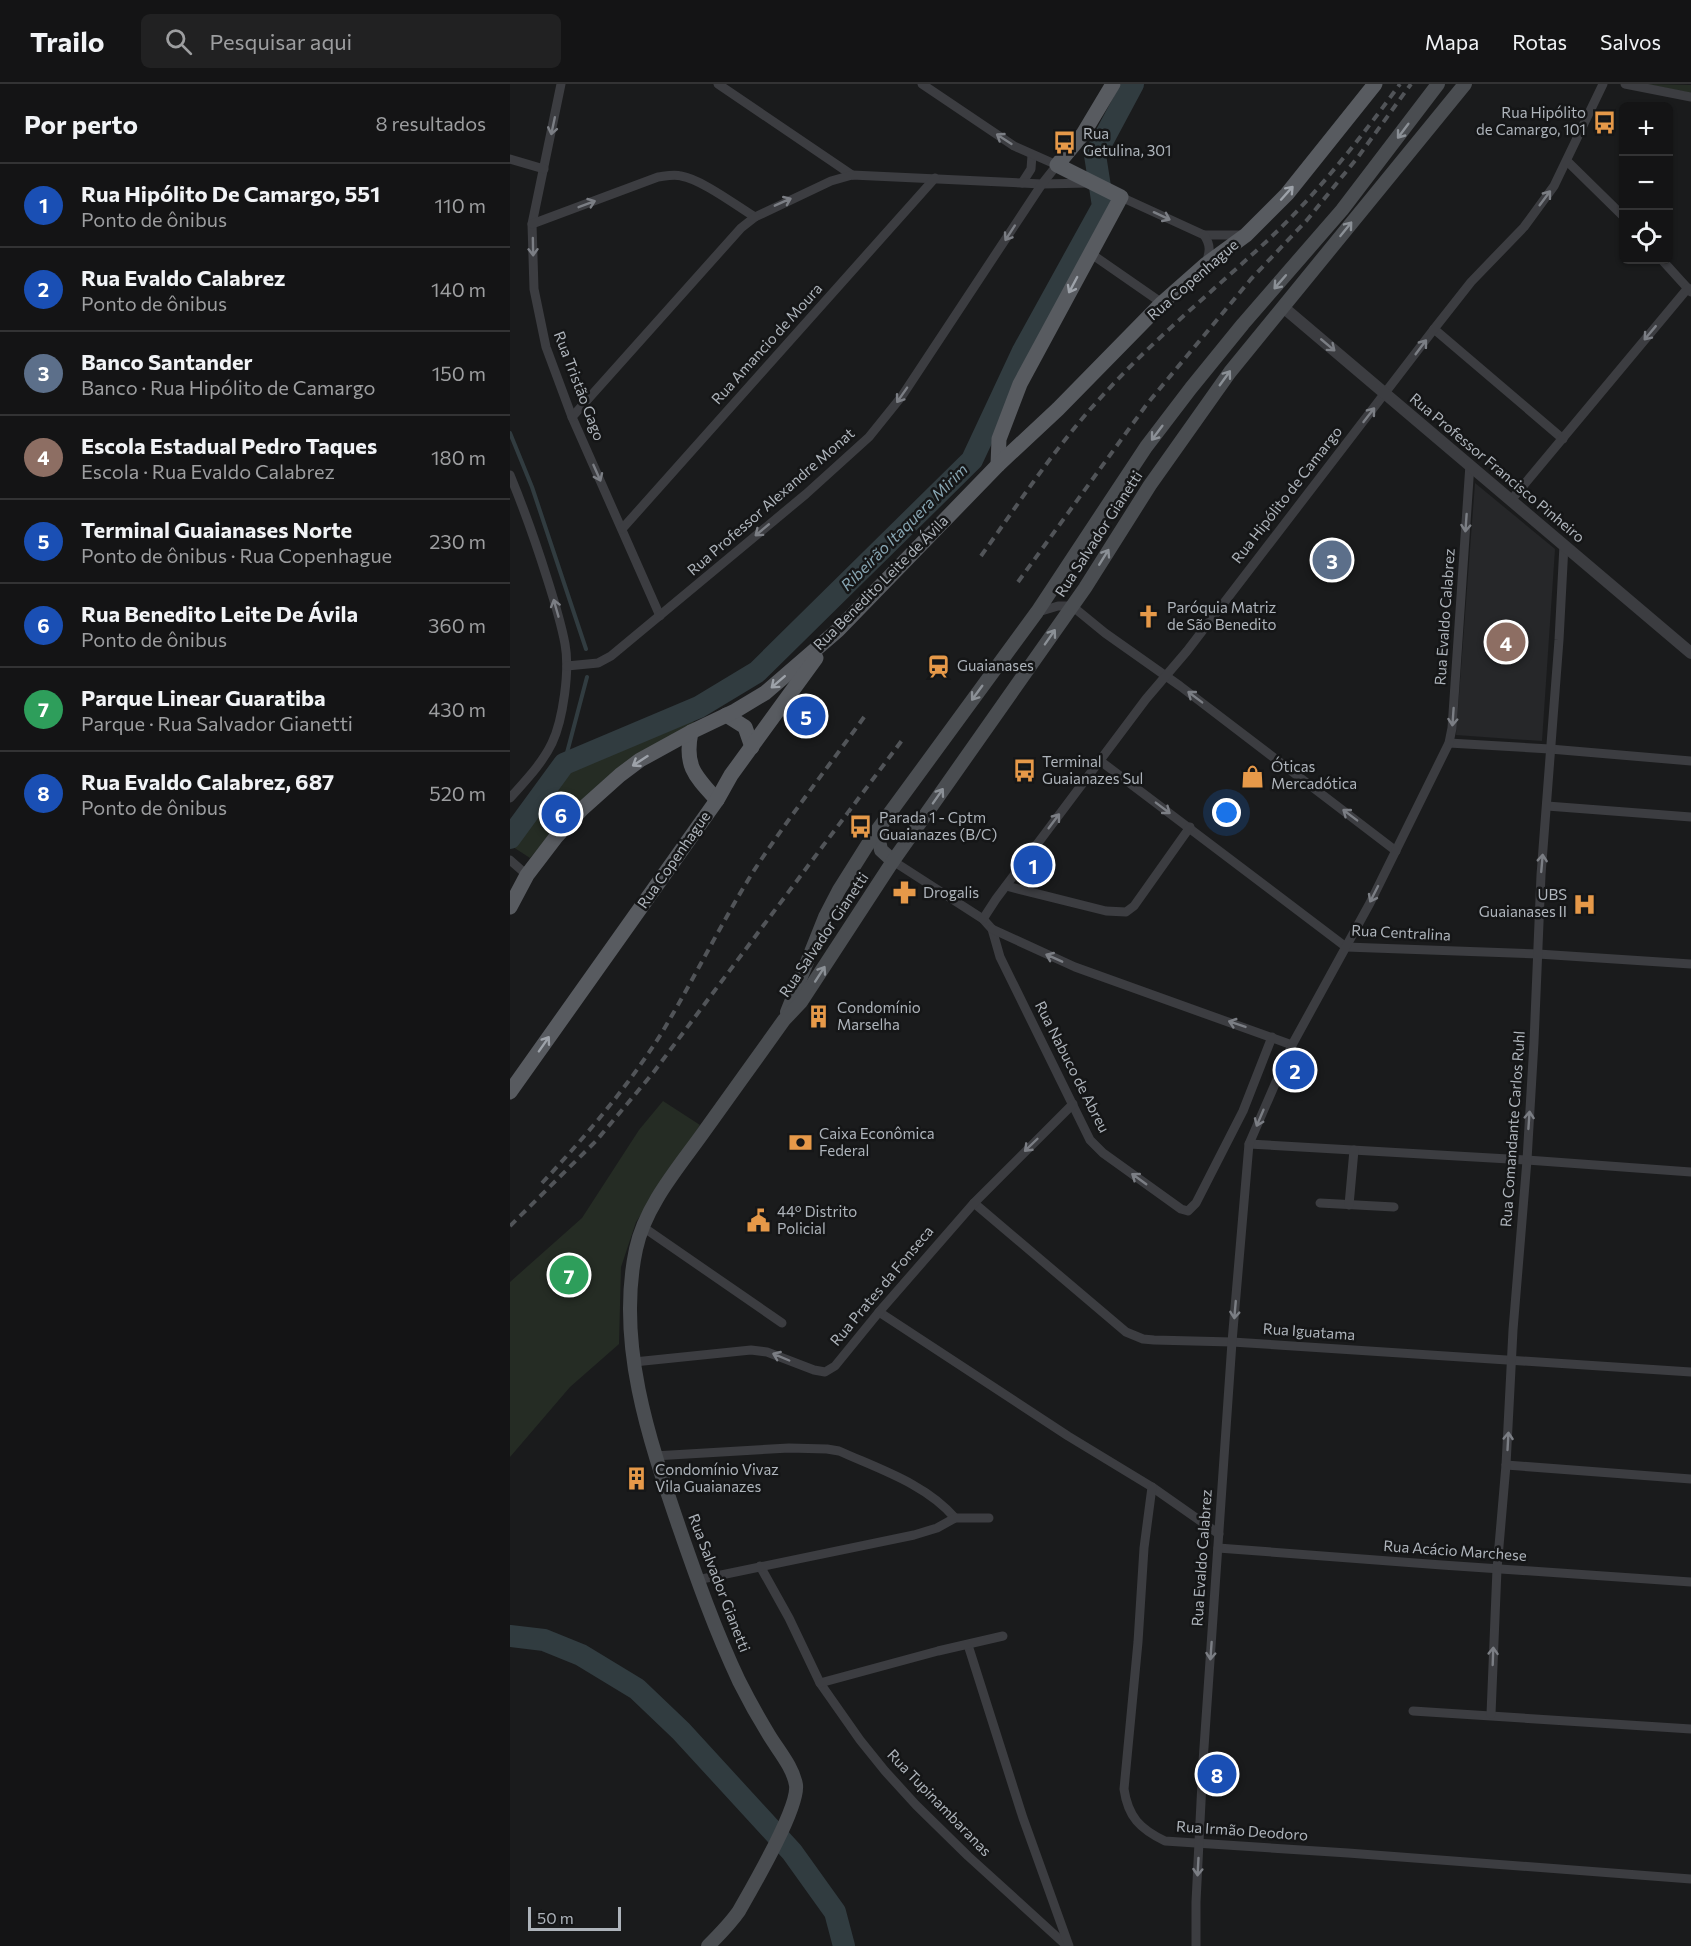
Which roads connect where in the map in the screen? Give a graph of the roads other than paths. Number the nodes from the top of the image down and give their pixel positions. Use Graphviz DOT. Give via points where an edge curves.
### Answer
graph roads {
  1 [pos="561,84"];
  2 [pos="718,84"];
  3 [pos="922,84"];
  4 [pos="1113,84"];
  5 [pos="1375,84"];
  6 [pos="1438,84"];
  7 [pos="1465,84"];
  8 [pos="1603,84"];
  9 [pos="1625,84"];
  10 [pos="1691,97"];
  11 [pos="1032,155"];
  12 [pos="510,159"];
  13 [pos="1567,161"];
  14 [pos="1057,165"];
  15 [pos="544,169"];
  16 [pos="852,176"];
  17 [pos="935,178"];
  18 [pos="1022,183"];
  19 [pos="1042,184"];
  20 [pos="1094,185"];
  21 [pos="1117,195"];
  22 [pos="1619,214"];
  23 [pos="755,217"];
  24 [pos="532,224"];
  25 [pos="1204,235"];
  26 [pos="1246,235"];
  27 [pos="1090,253"];
  28 [pos="1666,264"];
  29 [pos="1205,265"];
  30 [pos="1689,290"];
  31 [pos="1162,303"];
  32 [pos="1283,308"];
  33 [pos="1434,329"];
  34 [pos="1385,394"];
  35 [pos="572,417"];
  36 [pos="1563,439"];
  37 [pos="1470,464"];
  38 [pos="998,465"];
  39 [pos="510,475"];
  40 [pos="1512,499"];
  41 [pos="622,530"];
  42 [pos="1564,545"];
  43 [pos="1072,606"];
  44 [pos="1037,612"];
  45 [pos="660,616"];
  46 [pos="838,630"];
  47 [pos="1691,653"];
  48 [pos="567,666"];
  49 [pos="1166,677"];
  50 [pos="726,715"];
  51 [pos="691,732"];
  52 [pos="1449,743"];
  53 [pos="752,747"];
  54 [pos="1550,749"];
  55 [pos="1100,760"];
  56 [pos="1691,761"];
  57 [pos="731,775"];
  58 [pos="698,779"];
  59 [pos="510,798"];
  60 [pos="717,800"];
  61 [pos="1546,807"];
  62 [pos="1691,817"];
  63 [pos="1190,827"];
  64 [pos="877,831"];
  65 [pos="1396,850"];
  66 [pos="510,860"];
  67 [pos="893,861"];
  68 [pos="527,875"];
  69 [pos="1006,886"];
  70 [pos="510,907"];
  71 [pos="983,919"];
  72 [pos="992,929"];
  73 [pos="1346,947"];
  74 [pos="1538,954"];
  75 [pos="1691,964"];
  76 [pos="784,1020"];
  77 [pos="1272,1037"];
  78 [pos="1292,1045"];
  79 [pos="510,1092"];
  80 [pos="1073,1104"];
  81 [pos="1249,1144"];
  82 [pos="1354,1150"];
  83 [pos="1527,1160"];
  84 [pos="1691,1172"];
  85 [pos="974,1203"];
  86 [pos="1320,1203"];
  87 [pos="1349,1204"];
  88 [pos="1394,1208"];
  89 [pos="643,1227"];
  90 [pos="879,1312"];
  91 [pos="782,1323"];
  92 [pos="1232,1342"];
  93 [pos="634,1362"];
  94 [pos="1511,1362"];
  95 [pos="1691,1372"];
  96 [pos="654,1456"];
  97 [pos="1506,1465"];
  98 [pos="1691,1479"];
  99 [pos="1152,1487"];
  100 [pos="955,1518"];
  101 [pos="989,1518"];
  102 [pos="1219,1534"];
  103 [pos="1218,1548"];
  104 [pos="760,1566"];
  105 [pos="1497,1569"];
  106 [pos="697,1580"];
  107 [pos="1691,1582"];
  108 [pos="1003,1636"];
  109 [pos="968,1645"];
  110 [pos="820,1683"];
  111 [pos="1413,1711"];
  112 [pos="1491,1714"];
  113 [pos="1691,1729"];
  114 [pos="1199,1844"];
  115 [pos="1691,1879"];
  116 [pos="708,1946"];
  117 [pos="1068,1946"];
  118 [pos="1196,1946"];
  1 -- 15 [label="street, Rua Tristão Gago, one-way"];
  2 -- 16 [label="street"];
  11 -- 3 [label="street, one-way"];
  4 -- 14 [label="main road" via="1083,134"];
  26 -- 5 [label="main road, Rua Copenhague, one-way" via="1287,194"];
  6 -- 44 [label="main road, Rua Salvador Gianetti, one-way" via="1342,210 1243,324 1146,447"];
  32 -- 7 [label="main road, Rua Salvador Gianetti, one-way"];
  8 -- 13 [label="street, Rua Hipólito de Camargo"];
  9 -- 10 [label="street"];
  11 -- 14 [label="street"];
  11 -- 18 [label="street" via="1031,169"];
  12 -- 15 [label="street"];
  13 -- 22 [label="street"];
  33 -- 13 [label="street, Rua Hipólito de Camargo, one-way" via="1471,282 1524,227"];
  14 -- 19 [label="street, Rua Professor Alexandre Monat"];
  14 -- 20 [label="main road"];
  15 -- 24 [label="street, Rua Tristão Gago"];
  16 -- 17 [label="street"];
  23 -- 16 [label="street, one-way" via="831,181"];
  17 -- 18 [label="street"];
  17 -- 41 [label="street, Rua Amancio de Moura"];
  18 -- 19 [label="street"];
  19 -- 20 [label="street"];
  19 -- 45 [label="street, Rua Professor Alexandre Monat, one-way" via="902,396 870,437"];
  20 -- 21 [label="main road"];
  21 -- 25 [label="street, one-way"];
  21 -- 27 [label="main road"];
  24 -- 23 [label="street, one-way" via="671,175 695,180"];
  23 -- 35 [label="street"];
  24 -- 35 [label="street, Rua Tristão Gago, one-way" via="536,300 546,347"];
  25 -- 26 [label="street"];
  25 -- 29 [label="street" via="1210,253"];
  26 -- 29 [label="main road, Rua Copenhague"];
  27 -- 31 [label="street"];
  27 -- 38 [label="main road, one-way" via="1020,384 999,439"];
  28 -- 30 [label="street"];
  29 -- 31 [label="main road, Rua Copenhague"];
  30 -- 36 [label="street, one-way"];
  31 -- 38 [label="main road, Rua Copenhague" via="1058,410"];
  32 -- 34 [label="street, Rua Professor Francisco Pinheiro, one-way"];
  43 -- 32 [label="main road, Rua Salvador Gianetti, one-way" via="1189,428"];
  34 -- 33 [label="street, Rua Hipólito de Camargo, one-way"];
  33 -- 36 [label="street"];
  34 -- 37 [label="street, Rua Professor Francisco Pinheiro"];
  49 -- 34 [label="street, Rua Hipólito de Camargo, one-way"];
  35 -- 41 [label="street, Rua Tristão Gago, one-way"];
  36 -- 40 [label="street"];
  37 -- 40 [label="street, Rua Professor Francisco Pinheiro"];
  37 -- 52 [label="street, Rua Evaldo Calabrez, one-way"];
  38 -- 46 [label="main road, Rua Benedito Leite de Ávila"];
  48 -- 39 [label="street, one-way" via="556,609 528,516"];
  40 -- 42 [label="street, Rua Professor Francisco Pinheiro"];
  41 -- 45 [label="street, Rua Tristão Gago"];
  42 -- 47 [label="street, Rua Professor Francisco Pinheiro"];
  42 -- 54 [label="street, Rua Comandante Carlos Ruhl"];
  43 -- 44 [label="street"];
  43 -- 49 [label="street"];
  67 -- 43 [label="main road, Rua Salvador Gianetti, one-way"];
  44 -- 64 [label="main road, Rua Salvador Gianetti, one-way"];
  45 -- 48 [label="street, Rua Professor Alexandre Monat" via="611,656 597,663"];
  46 -- 50 [label="main road, Rua Benedito Leite de Ávila, one-way" via="765,693"];
  46 -- 53 [label="main road, Rua Copenhague"];
  48 -- 59 [label="street" via="553,741"];
  49 -- 55 [label="street, Rua Hipólito de Camargo"];
  65 -- 49 [label="street, one-way"];
  50 -- 51 [label="main road, Rua Benedito Leite de Ávila"];
  50 -- 53 [label="main road" via="745,727"];
  51 -- 58 [label="main road" via="688,754"];
  51 -- 68 [label="main road, Rua Benedito Leite de Ávila, one-way" via="620,775 582,809"];
  52 -- 54 [label="street"];
  52 -- 65 [label="street, Rua Evaldo Calabrez"];
  53 -- 57 [label="main road, Rua Copenhague"];
  54 -- 56 [label="street"];
  54 -- 61 [label="street, Rua Comandante Carlos Ruhl"];
  55 -- 63 [label="street, Rua Centralina, one-way"];
  69 -- 55 [label="street, Rua Hipólito de Camargo, one-way"];
  57 -- 58 [label="main road"];
  57 -- 60 [label="main road, Rua Copenhague"];
  58 -- 60 [label="main road"];
  79 -- 60 [label="main road, Rua Copenhague, one-way"];
  61 -- 62 [label="street"];
  74 -- 61 [label="street, Rua Comandante Carlos Ruhl, one-way"];
  63 -- 69 [label="street" via="1126,912 1106,911"];
  63 -- 73 [label="street, Rua Centralina"];
  64 -- 67 [label="main road" via="881,850"];
  64 -- 76 [label="main road, Rua Salvador Gianetti" via="825,917"];
  65 -- 73 [label="street, Rua Evaldo Calabrez, one-way"];
  66 -- 68 [label="street"];
  67 -- 71 [label="street, Rua Nabuco de Abreu"];
  76 -- 67 [label="main road, Rua Salvador Gianetti, one-way" via="801,1002"];
  68 -- 70 [label="main road, Rua Benedito Leite de Ávila"];
  69 -- 71 [label="street, Rua Hipólito de Camargo"];
  71 -- 72 [label="street, Rua Nabuco de Abreu"];
  77 -- 72 [label="street, one-way" via="1075,967"];
  72 -- 80 [label="street, Rua Nabuco de Abreu" via="1000,957"];
  73 -- 74 [label="street, Rua Centralina"];
  73 -- 78 [label="street, Rua Evaldo Calabrez"];
  74 -- 75 [label="street, Rua Centralina"];
  83 -- 74 [label="street, Rua Comandante Carlos Ruhl, one-way"];
  76 -- 89 [label="main road, Rua Salvador Gianetti" via="687,1156"];
  77 -- 78 [label="street"];
  77 -- 80 [label="street, Rua Nabuco de Abreu, one-way" via="1243,1111 1196,1203 1188,1211 1103,1154 1090,1140"];
  78 -- 81 [label="street, Rua Evaldo Calabrez, one-way"];
  80 -- 85 [label="street, Rua Prates da Fonseca, one-way"];
  81 -- 82 [label="street"];
  81 -- 92 [label="street, Rua Evaldo Calabrez, one-way"];
  82 -- 83 [label="street"];
  82 -- 87 [label="street"];
  83 -- 84 [label="street"];
  83 -- 94 [label="street, Rua Comandante Carlos Ruhl"];
  85 -- 90 [label="street, Rua Prates da Fonseca"];
  85 -- 92 [label="street, Rua Iguatama" via="1126,1332 1143,1339"];
  86 -- 87 [label="street"];
  87 -- 88 [label="street"];
  89 -- 91 [label="street"];
  89 -- 93 [label="main road, Rua Salvador Gianetti" via="632,1275"];
  90 -- 93 [label="street, Rua Prates da Fonseca, one-way" via="835,1366 825,1372 752,1350"];
  90 -- 99 [label="street"];
  92 -- 94 [label="street, Rua Iguatama"];
  92 -- 102 [label="street, Rua Evaldo Calabrez"];
  93 -- 96 [label="main road, Rua Salvador Gianetti"];
  94 -- 95 [label="street, Rua Iguatama"];
  97 -- 94 [label="street, Rua Comandante Carlos Ruhl, one-way"];
  96 -- 100 [label="street" via="789,1448 839,1451 922,1490"];
  96 -- 106 [label="main road, Rua Salvador Gianetti"];
  97 -- 98 [label="street"];
  97 -- 105 [label="street, Rua Comandante Carlos Ruhl"];
  99 -- 102 [label="street"];
  99 -- 114 [label="street, Rua Irmão Deodoro" via="1124,1788 1132,1816 1151,1834 1165,1841"];
  100 -- 101 [label="street"];
  100 -- 104 [label="street" via="914,1535"];
  102 -- 103 [label="street, Rua Evaldo Calabrez"];
  103 -- 105 [label="street, Rua Acácio Marchese"];
  103 -- 114 [label="street, Rua Evaldo Calabrez, one-way"];
  104 -- 106 [label="street"];
  104 -- 110 [label="street, Rua Tupinambaranas"];
  105 -- 107 [label="street, Rua Acácio Marchese"];
  112 -- 105 [label="street, Rua Comandante Carlos Ruhl, one-way"];
  106 -- 116 [label="main road, Rua Salvador Gianetti" via="740,1682 796,1785 795,1797 767,1859 738,1912"];
  108 -- 109 [label="street"];
  109 -- 110 [label="street"];
  109 -- 117 [label="street"];
  110 -- 117 [label="street, Rua Tupinambaranas" via="894,1782 968,1856"];
  111 -- 112 [label="street"];
  112 -- 113 [label="street"];
  114 -- 115 [label="street, Rua Irmão Deodoro"];
  114 -- 118 [label="street, Rua Evaldo Calabrez, one-way"];
}
